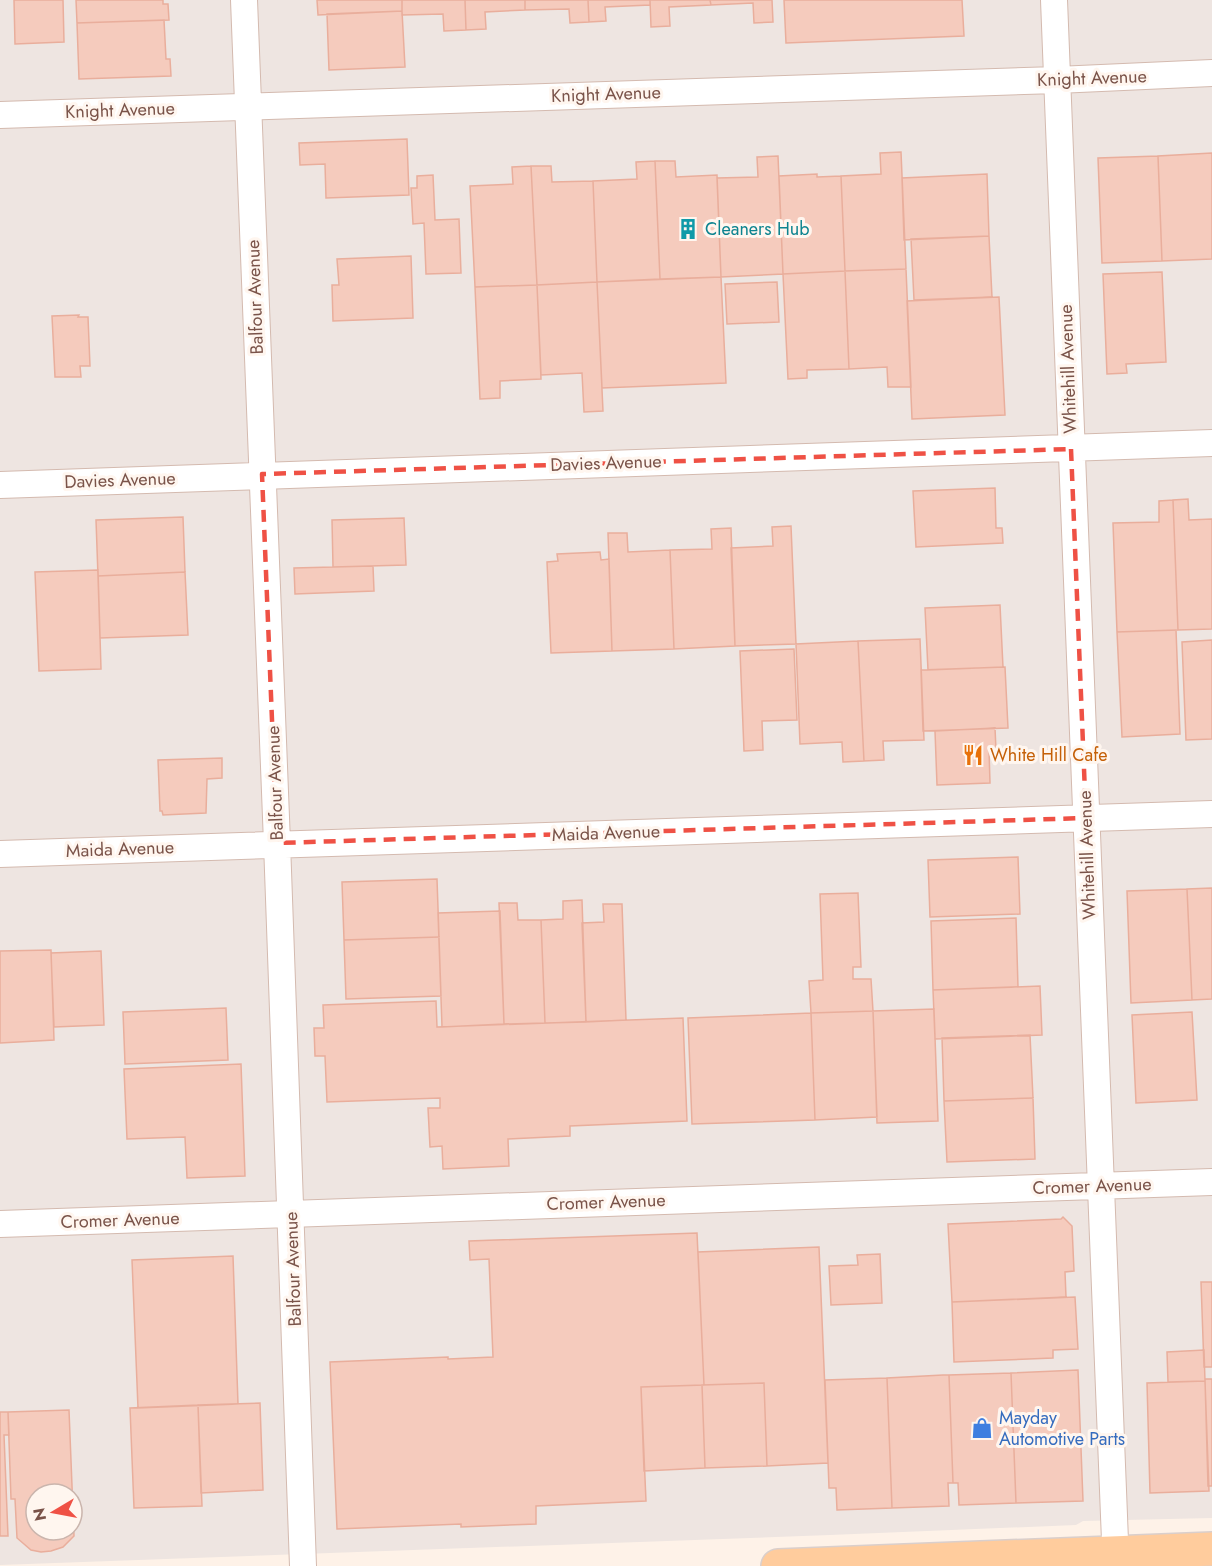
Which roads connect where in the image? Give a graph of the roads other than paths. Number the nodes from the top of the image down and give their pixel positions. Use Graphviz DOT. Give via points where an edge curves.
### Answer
graph roads {
  1 [pos="244,0"];
  2 [pos="1054,0"];
  3 [pos="1212,73"];
  4 [pos="1057,80"];
  5 [pos="248,105"];
  6 [pos="0,115"];
  7 [pos="1212,443"];
  8 [pos="1071,449"];
  9 [pos="261,474"];
  10 [pos="0,485"];
  11 [pos="1212,814"];
  12 [pos="1086,818"];
  13 [pos="277,843"];
  14 [pos="0,854"];
  15 [pos="1212,1182"];
  16 [pos="1100,1185"];
  17 [pos="291,1214"];
  18 [pos="0,1224"];
  19 [pos="1212,1549"];
  20 [pos="1116,1559"];
  21 [pos="815,1565"];
  22 [pos="303,1566"];
  23 [pos="778,1566"];
  1 -- 5 [label="street, Balfour Avenue"];
  2 -- 4 [label="street, Whitehill Avenue"];
  3 -- 4 [label="street, Knight Avenue"];
  4 -- 5 [label="street, Knight Avenue"];
  4 -- 8 [label="street, Whitehill Avenue"];
  5 -- 6 [label="street, Knight Avenue"];
  5 -- 9 [label="street, Balfour Avenue"];
  7 -- 8 [label="street, Davies Avenue"];
  8 -- 9 [label="street, Davies Avenue"];
  8 -- 12 [label="street, Whitehill Avenue"];
  9 -- 10 [label="street, Davies Avenue"];
  9 -- 13 [label="street, Balfour Avenue"];
  11 -- 12 [label="street, Maida Avenue"];
  12 -- 13 [label="street, Maida Avenue"];
  12 -- 16 [label="street, Whitehill Avenue"];
  13 -- 14 [label="street, Maida Avenue"];
  13 -- 17 [label="street, Balfour Avenue"];
  15 -- 16 [label="street, Cromer Avenue"];
  16 -- 17 [label="street, Cromer Avenue"];
  16 -- 20 [label="street, Whitehill Avenue"];
  17 -- 18 [label="street, Cromer Avenue"];
  17 -- 22 [label="street, Balfour Avenue"];
  19 -- 20 [label="main road"];
  20 -- 21 [label="main road"];
  21 -- 23 [label="main road"];
}
